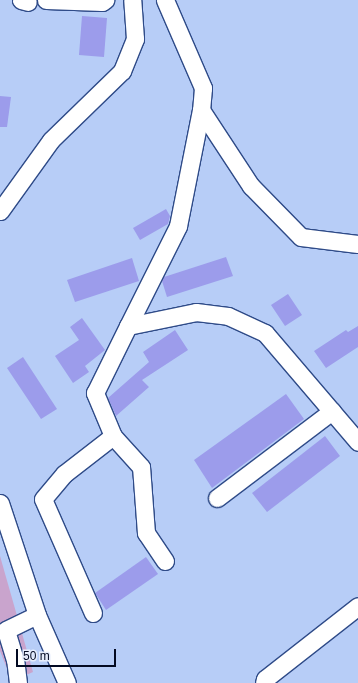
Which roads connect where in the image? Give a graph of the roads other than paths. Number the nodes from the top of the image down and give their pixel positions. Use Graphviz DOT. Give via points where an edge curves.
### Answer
graph roads {
  1 [pos="46,0"];
  2 [pos="105,0"];
  3 [pos="132,0"];
  4 [pos="165,0"];
  5 [pos="201,110"];
  6 [pos="0,211"];
  7 [pos="358,244"];
  8 [pos="128,326"];
  9 [pos="332,412"];
  10 [pos="113,436"];
  11 [pos="358,442"];
  12 [pos="217,498"];
  13 [pos="0,503"];
  14 [pos="165,561"];
  15 [pos="358,606"];
  16 [pos="93,613"];
  17 [pos="37,615"];
  18 [pos="18,683"];
  19 [pos="67,683"];
  20 [pos="264,683"];
  1 -- 2 [label="street"];
  3 -- 6 [label="street" via="135,39 122,71 51,140"];
  4 -- 5 [label="street" via="203,88"];
  5 -- 7 [label="street" via="251,186 300,237"];
  5 -- 8 [label="street" via="178,226"];
  8 -- 9 [label="street" via="196,312 228,316 265,333"];
  8 -- 10 [label="street" via="95,393"];
  9 -- 11 [label="street"];
  9 -- 12 [label="street"];
  10 -- 14 [label="street" via="141,467 146,533"];
  10 -- 16 [label="street" via="64,474 43,499"];
  13 -- 17 [label="street"];
  15 -- 20 [label="street" via="265,679"];
  17 -- 18 [label="street" via="6,630 15,660"];
  17 -- 19 [label="street"];
}
